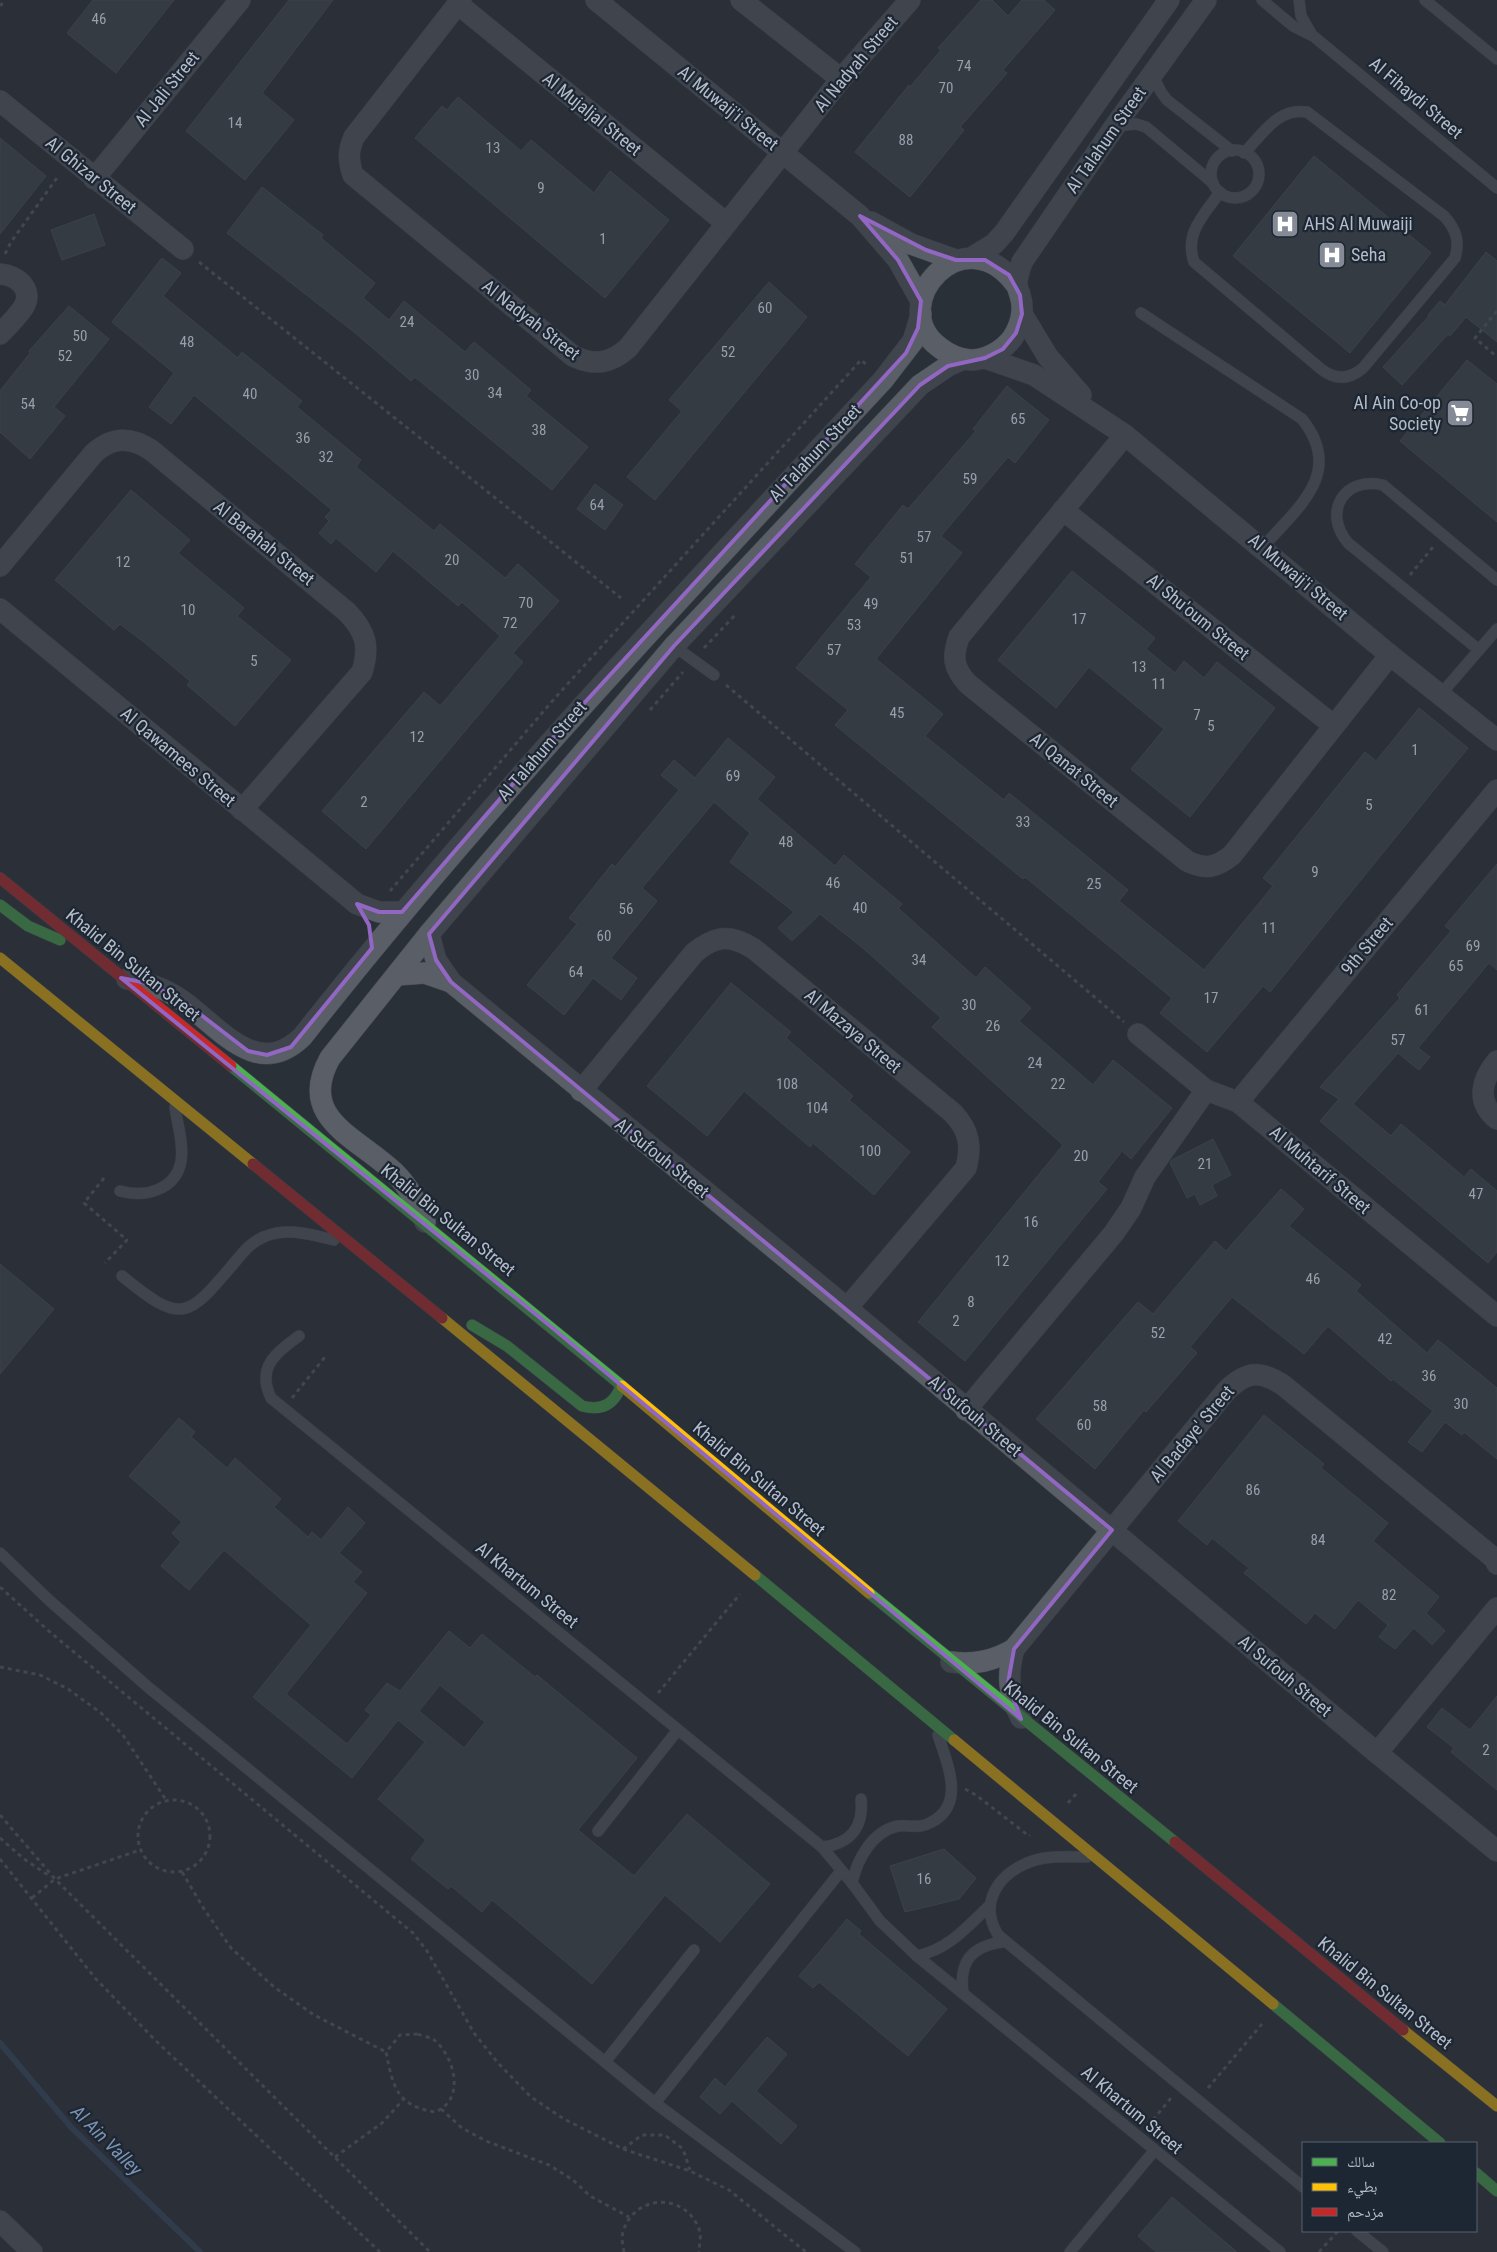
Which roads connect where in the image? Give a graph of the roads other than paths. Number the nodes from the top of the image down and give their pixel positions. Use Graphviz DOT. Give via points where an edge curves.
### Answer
graph roads {
  1 [pos="240,0"];
  2 [pos="596,0"];
  3 [pos="741,0"];
  4 [pos="910,0"];
  5 [pos="1168,0"];
  6 [pos="1206,0"];
  7 [pos="1262,0"];
  8 [pos="1299,0"];
  9 [pos="1425,0"];
  10 [pos="460,2"];
  11 [pos="1312,35"];
  12 [pos="1497,59"];
  13 [pos="1152,74"];
  14 [pos="841,80"];
  15 [pos="0,101"];
  16 [pos="1115,126"];
  17 [pos="1232,151"];
  18 [pos="782,153"];
  19 [pos="1244,153"];
  20 [pos="94,179"];
  21 [pos="1216,188"];
  22 [pos="1497,188"];
  23 [pos="860,216"];
  24 [pos="726,223"];
  25 [pos="183,249"];
  26 [pos="964,259"];
  27 [pos="2,266"];
  28 [pos="1017,286"];
  29 [pos="921,308"];
  30 [pos="1141,313"];
  31 [pos="1022,314"];
  32 [pos="0,334"];
  33 [pos="985,358"];
  34 [pos="964,359"];
  35 [pos="1099,416"];
  36 [pos="1125,435"];
  37 [pos="1063,510"];
  38 [pos="1263,547"];
  39 [pos="0,566"];
  40 [pos="1497,580"];
  41 [pos="0,609"];
  42 [pos="1497,630"];
  43 [pos="674,646"];
  44 [pos="1479,650"];
  45 [pos="1390,654"];
  46 [pos="714,675"];
  47 [pos="1441,694"];
  48 [pos="1333,725"];
  49 [pos="1497,740"];
  50 [pos="1497,790"];
  51 [pos="242,810"];
  52 [pos="0,878"];
  53 [pos="357,904"];
  54 [pos="0,905"];
  55 [pos="402,912"];
  56 [pos="429,934"];
  57 [pos="83,946"];
  58 [pos="372,948"];
  59 [pos="0,958"];
  60 [pos="397,975"];
  61 [pos="121,978"];
  62 [pos="451,982"];
  63 [pos="1138,1034"];
  64 [pos="1497,1061"];
  65 [pos="1206,1090"];
  66 [pos="580,1091"];
  67 [pos="174,1100"];
  68 [pos="1238,1102"];
  69 [pos="1497,1119"];
  70 [pos="120,1191"];
  71 [pos="427,1226"];
  72 [pos="352,1243"];
  73 [pos="122,1276"];
  74 [pos="847,1308"];
  75 [pos="431,1310"];
  76 [pos="1497,1316"];
  77 [pos="299,1336"];
  78 [pos="621,1386"];
  79 [pos="966,1410"];
  80 [pos="1112,1530"];
  81 [pos="0,1553"];
  82 [pos="1497,1564"];
  83 [pos="1497,1608"];
  84 [pos="1014,1649"];
  85 [pos="950,1662"];
  86 [pos="1021,1719"];
  87 [pos="935,1724"];
  88 [pos="677,1730"];
  89 [pos="1376,1753"];
  90 [pos="861,1799"];
  91 [pos="598,1830"];
  92 [pos="822,1847"];
  93 [pos="1497,1851"];
  94 [pos="1097,1857"];
  95 [pos="841,1871"];
  96 [pos="852,1883"];
  97 [pos="990,1905"];
  98 [pos="1003,1942"];
  99 [pos="694,1950"];
  100 [pos="917,1956"];
  101 [pos="963,1992"];
  102 [pos="605,2062"];
  103 [pos="655,2103"];
  104 [pos="1497,2106"];
  105 [pos="1439,2142"];
  106 [pos="1154,2151"];
  107 [pos="1477,2174"];
  108 [pos="1302,2186"];
  109 [pos="1497,2191"];
  110 [pos="0,2221"];
  111 [pos="1358,2232"];
  112 [pos="32,2252"];
  113 [pos="855,2252"];
  114 [pos="1070,2252"];
  115 [pos="1280,2252"];
  116 [pos="1383,2252"];
  1 -- 20 [label="street, Al Jali Street"];
  2 -- 18 [label="street, Al Muwaij'i Street"];
  3 -- 14 [label="street"];
  4 -- 14 [label="street, Al Nadyah Street"];
  5 -- 26 [label="street, Al Talahum Street" via="1004,234 994,244"];
  6 -- 13 [label="street, Al Talahum Street"];
  7 -- 11 [label="lane, Al Fihaydi Street" via="1293,26"];
  8 -- 11 [label="lane, Al Fihaydi Street" via="1301,16"];
  9 -- 12 [label="lane"];
  10 -- 24 [label="street, Al Mujaljal Street"];
  10 -- 24 [label="street, Al Nadyah Street" via="354,137 349,149 349,163 353,175 362,184 573,356 587,363 602,363 616,358 628,348"];
  11 -- 22 [label="lane, Al Fihaydi Street"];
  13 -- 16 [label="street, Al Talahum Street"];
  13 -- 17 [label="lane" via="1168,100"];
  14 -- 18 [label="street, Al Nadyah Street"];
  15 -- 20 [label="street, Al Ghizar Street"];
  16 -- 21 [label="lane" via="1146,127"];
  16 -- 28 [label="street, Al Talahum Street" via="1022,262"];
  17 -- 19 [label="lane"];
  17 -- 21 [label="lane" via="1217,159 1211,174"];
  18 -- 23 [label="street, Al Muwaij'i Street"];
  18 -- 24 [label="street, Al Nadyah Street"];
  19 -- 21 [label="lane" via="1251,156 1258,169 1257,184 1240,198 1226,196"];
  19 -- 21 [label="lane" via="1287,112 1308,112 1444,216 1458,240 1455,258 1363,368 1356,374 1337,378 1321,369 1194,262 1190,246 1193,230"];
  20 -- 25 [label="street, Al Ghizar Street"];
  23 -- 26 [label="street, Al Muwaij'i Street" via="911,244"];
  23 -- 29 [label="street, Al Muwaij'i Street" via="898,260"];
  26 -- 28 [label="street" via="985,260 998,266"];
  26 -- 29 [label="street" via="940,269 933,276 927,283"];
  27 -- 32 [label="street" via="24,286 27,296 24,306"];
  28 -- 31 [label="street"];
  29 -- 34 [label="street" via="925,330 935,344 948,354"];
  29 -- 55 [label="street, Al Talahum Street" via="918,328 909,347 883,380 564,725"];
  30 -- 38 [label="lane" via="1302,419 1312,432 1320,465 1317,481 1308,496"];
  31 -- 33 [label="street" via="1016,333 1003,349"];
  31 -- 35 [label="street, Al Muwaij'i Street" via="1048,357"];
  33 -- 34 [label="street"];
  33 -- 35 [label="street, Al Muwaij'i Street" via="1034,375"];
  34 -- 43 [label="street, Al Talahum Street" via="920,384"];
  35 -- 36 [label="street, Al Muwaij'i Street"];
  36 -- 37 [label="street, Al Qanat Street"];
  36 -- 38 [label="street, Al Muwaij'i Street"];
  37 -- 48 [label="street, Al Shu'oum Street"];
  37 -- 48 [label="street, Al Qanat Street" via="959,637 954,663 968,684 1187,861 1210,868 1232,855"];
  38 -- 45 [label="street, Al Muwaij'i Street"];
  39 -- 51 [label="street, Al Barahah Street" via="103,445 128,439 151,450 359,624 365,640 362,672"];
  40 -- 44 [label="lane" via="1383,485 1359,484 1341,499 1337,510 1340,534"];
  41 -- 51 [label="street, Al Qawamees Street"];
  42 -- 44 [label="lane"];
  43 -- 46 [label="lane"];
  43 -- 56 [label="street, Al Talahum Street"];
  44 -- 47 [label="lane"];
  45 -- 47 [label="street, Al Muwaij'i Street"];
  45 -- 48 [label="street, Al Qanat Street"];
  47 -- 49 [label="street, Al Muwaij'i Street"];
  50 -- 68 [label="street, 9th Street"];
  51 -- 53 [label="street, Al Qawamees Street"];
  52 -- 57 [label="main road, Khalid Bin Sultan Street"];
  53 -- 55 [label="street, Al Qawamees Street" via="379,912"];
  53 -- 58 [label="street, Al Qawamees Street" via="369,925"];
  54 -- 57 [label="main road" via="28,926"];
  55 -- 58 [label="street, Al Talahum Street"];
  56 -- 60 [label="street, Al Talahum Street"];
  56 -- 62 [label="street, Al Sufouh Street" via="436,960"];
  57 -- 61 [label="main road, Khalid Bin Sultan Street"];
  58 -- 61 [label="street, Al Talahum Street" via="302,1037 291,1048 267,1055 248,1050 161,988"];
  59 -- 67 [label="main road"];
  60 -- 62 [label="street, Al Sufouh Street" via="425,973"];
  60 -- 71 [label="street, Al Talahum Street" via="330,1058 318,1089 328,1118 395,1173 415,1199"];
  61 -- 71 [label="main road, Khalid Bin Sultan Street"];
  62 -- 66 [label="street, Al Sufouh Street"];
  63 -- 65 [label="street, Al Muhtarif Street"];
  64 -- 69 [label="street" via="1483,1082 1482,1095"];
  65 -- 68 [label="street, Al Muhtarif Street"];
  65 -- 79 [label="street" via="1145,1177 1131,1208 1114,1233"];
  66 -- 74 [label="street, Al Sufouh Street"];
  66 -- 74 [label="street, Al Mazaya Street" via="694,953 707,942 723,938 739,940 754,949 953,1113 969,1138 970,1154 966,1168"];
  67 -- 70 [label="lane" via="182,1160 177,1172 159,1190 140,1194"];
  67 -- 72 [label="main road"];
  68 -- 76 [label="street, Al Muhtarif Street"];
  71 -- 78 [label="main road, Khalid Bin Sultan Street"];
  72 -- 73 [label="lane" via="290,1232 266,1236 247,1248 203,1299 185,1308 164,1307"];
  72 -- 75 [label="main road"];
  74 -- 79 [label="street, Al Sufouh Street"];
  75 -- 78 [label="main road" via="489,1334 582,1406 602,1409 612,1404"];
  75 -- 87 [label="main road"];
  77 -- 88 [label="lane, Al Khartum Street" via="277,1352 268,1364 266,1387 271,1398"];
  78 -- 85 [label="main road, Khalid Bin Sultan Street"];
  79 -- 80 [label="street, Al Sufouh Street"];
  80 -- 82 [label="street, Al Badaye' Street" via="1227,1390 1238,1379 1254,1374 1269,1376 1283,1385 1495,1559"];
  80 -- 84 [label="street, Al Badaye' Street"];
  80 -- 89 [label="street, Al Sufouh Street"];
  81 -- 102 [label="lane" via="148,1687"];
  83 -- 89 [label="street"];
  84 -- 85 [label="street, Al Badaye' Street" via="984,1662"];
  84 -- 86 [label="street, Al Badaye' Street" via="1008,1683 1012,1702"];
  85 -- 86 [label="main road, Khalid Bin Sultan Street"];
  86 -- 104 [label="main road, Khalid Bin Sultan Street"];
  87 -- 94 [label="main road"];
  87 -- 96 [label="lane" via="952,1788 944,1812 934,1820 911,1828 899,1826 878,1836 855,1869"];
  88 -- 91 [label="lane"];
  88 -- 92 [label="lane, Al Khartum Street"];
  89 -- 93 [label="street, Al Sufouh Street"];
  90 -- 92 [label="lane" via="862,1811 854,1833 834,1846"];
  92 -- 95 [label="lane, Al Khartum Street"];
  94 -- 97 [label="lane" via="1060,1856 1028,1862 1002,1880 993,1891"];
  94 -- 105 [label="main road"];
  95 -- 96 [label="lane, Al Khartum Street"];
  95 -- 103 [label="lane"];
  96 -- 100 [label="lane, Al Khartum Street" via="880,1921"];
  97 -- 98 [label="lane" via="993,1927"];
  97 -- 100 [label="lane" via="952,1941"];
  98 -- 101 [label="lane" via="988,1944 975,1951 966,1963"];
  98 -- 108 [label="lane"];
  99 -- 102 [label="lane"];
  100 -- 101 [label="lane, Al Khartum Street"];
  101 -- 106 [label="lane, Al Khartum Street"];
  102 -- 103 [label="lane"];
  103 -- 113 [label="lane"];
  106 -- 114 [label="lane"];
  106 -- 115 [label="lane, Al Khartum Street"];
  107 -- 109 [label="main road"];
  110 -- 112 [label="street"];
  111 -- 116 [label="lane"];
}
